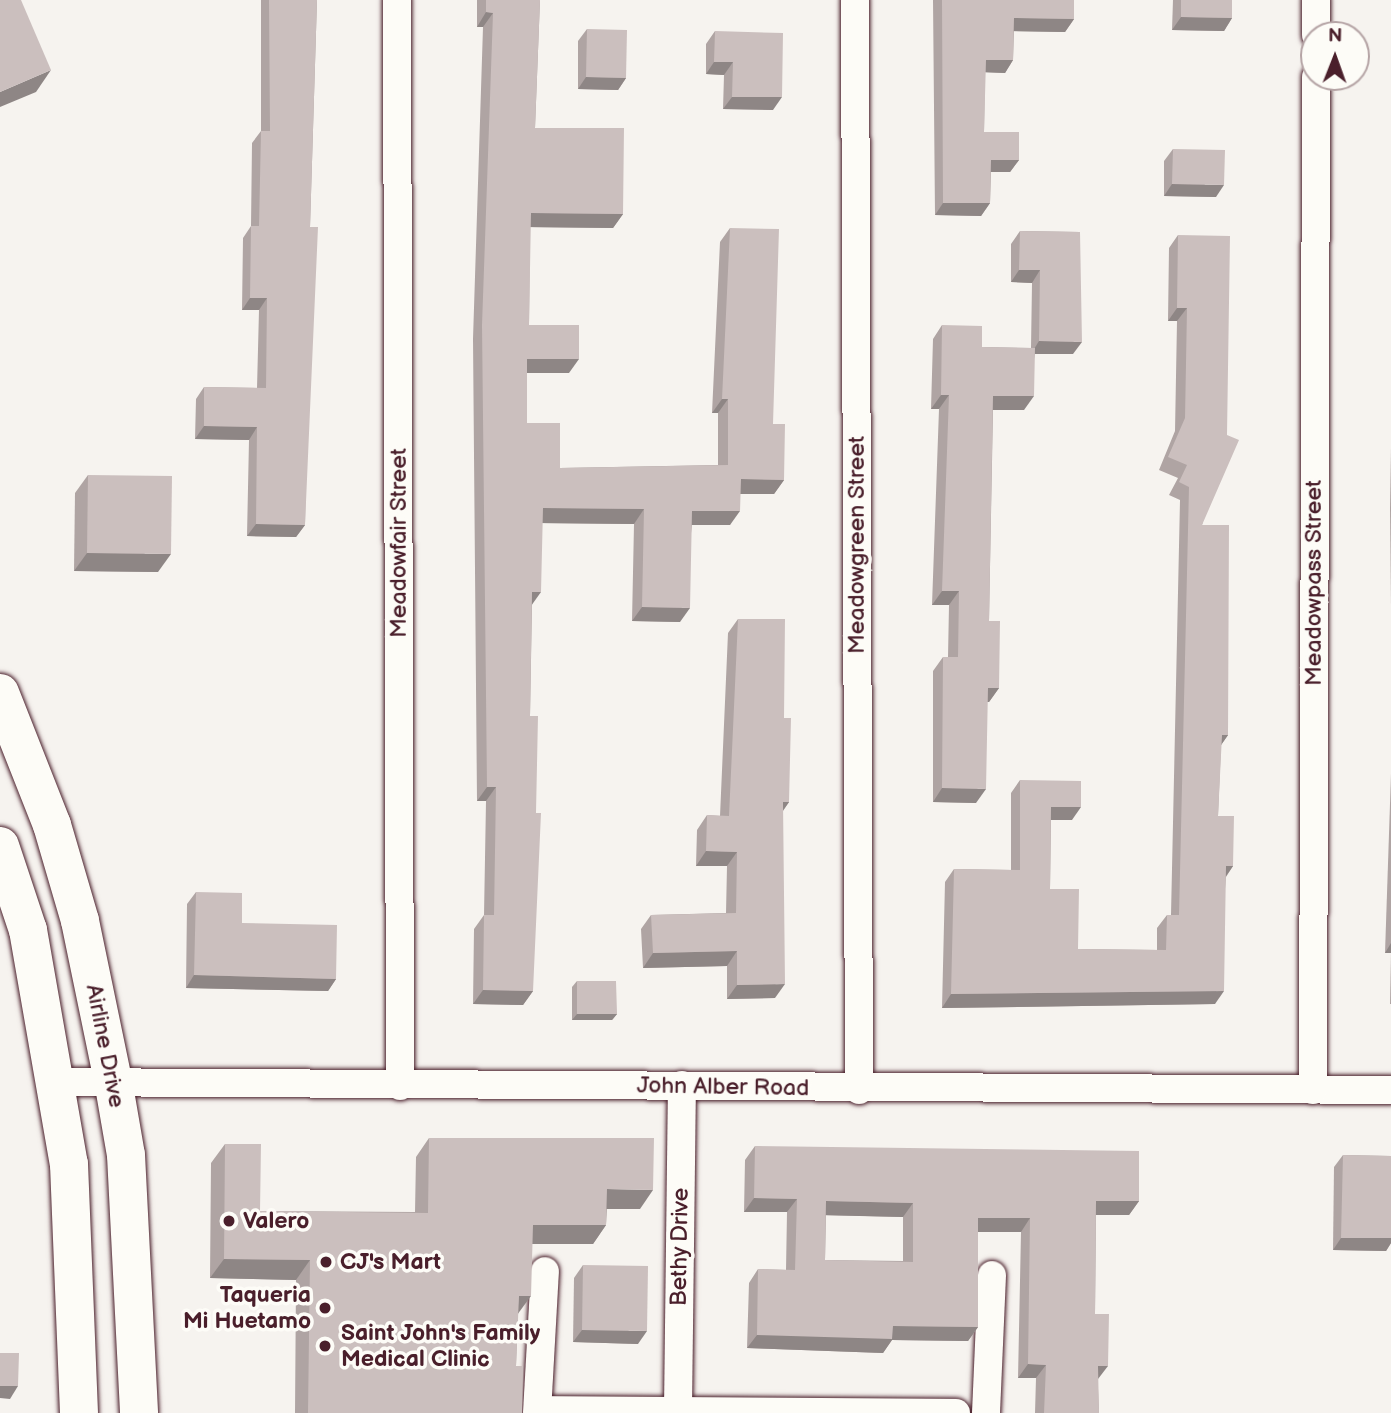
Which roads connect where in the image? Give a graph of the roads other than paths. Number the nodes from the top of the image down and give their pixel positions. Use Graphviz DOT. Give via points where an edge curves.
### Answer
graph roads {
  1 [pos="397,0"];
  2 [pos="855,0"];
  3 [pos="1316,0"];
  4 [pos="1316,21"];
  5 [pos="1316,91"];
  6 [pos="0,693"];
  7 [pos="0,846"];
  8 [pos="113,1080"];
  9 [pos="55,1082"];
  10 [pos="400,1086"];
  11 [pos="682,1086"];
  12 [pos="859,1090"];
  13 [pos="1313,1090"];
  14 [pos="1391,1090"];
  15 [pos="545,1271"];
  16 [pos="992,1275"];
  17 [pos="678,1409"];
  18 [pos="538,1411"];
  19 [pos="79,1413"];
  20 [pos="139,1413"];
  21 [pos="956,1413"];
  22 [pos="986,1413"];
  1 -- 10 [label="street, Meadowfair Street"];
  2 -- 12 [label="street, Meadowgreen Street"];
  3 -- 4 [label="street"];
  5 -- 13 [label="street, Meadowpass Street"];
  6 -- 8 [label="main road, Airline Drive" via="52,825 80,921"];
  7 -- 9 [label="main road" via="28,930"];
  8 -- 9 [label="street, John Alber Road"];
  8 -- 10 [label="street, John Alber Road"];
  8 -- 20 [label="main road, Airline Drive" via="126,1155"];
  9 -- 19 [label="main road" via="69,1164"];
  10 -- 11 [label="street, John Alber Road"];
  11 -- 12 [label="street, John Alber Road"];
  11 -- 17 [label="street, Bethy Drive"];
  12 -- 13 [label="street, John Alber Road"];
  13 -- 14 [label="street, John Alber Road"];
  15 -- 18 [label="street"];
  16 -- 22 [label="street"];
  17 -- 18 [label="street"];
  17 -- 21 [label="street"];
}
